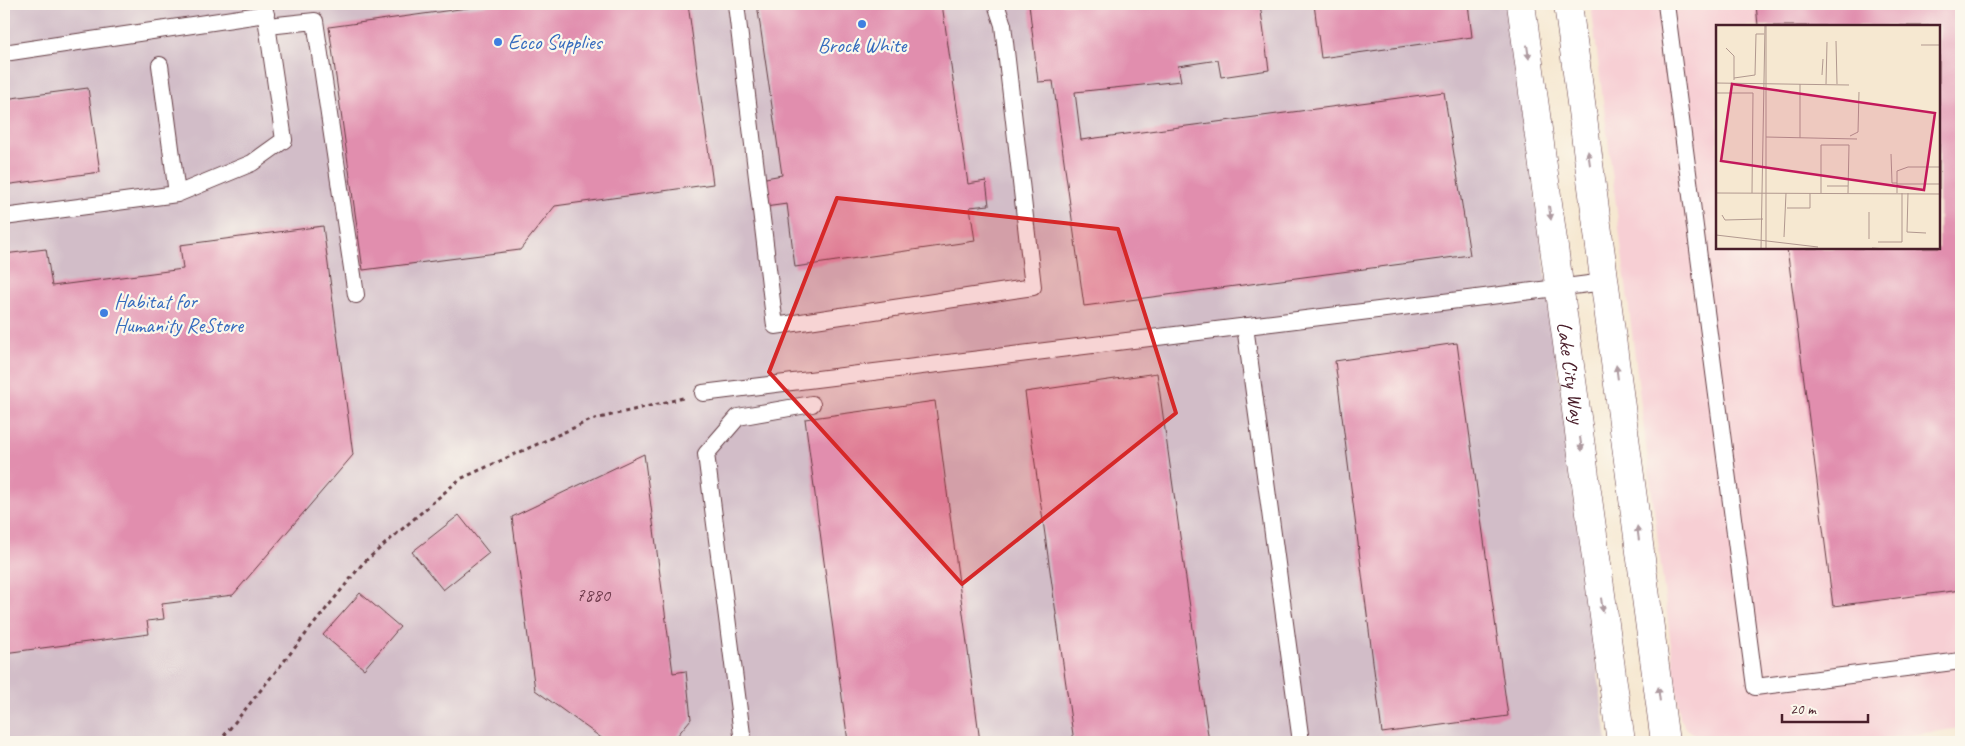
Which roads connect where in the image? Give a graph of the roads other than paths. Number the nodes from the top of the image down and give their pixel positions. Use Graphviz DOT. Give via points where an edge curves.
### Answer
graph roads {
  1 [pos="736,4"];
  2 [pos="996,4"];
  3 [pos="1522,4"];
  4 [pos="1568,4"];
  5 [pos="1666,4"];
  6 [pos="266,15"];
  7 [pos="4,53"];
  8 [pos="160,65"];
  9 [pos="177,194"];
  10 [pos="4,217"];
  11 [pos="1605,282"];
  12 [pos="1560,288"];
  13 [pos="356,295"];
  14 [pos="1245,326"];
  15 [pos="703,393"];
  16 [pos="812,404"];
  17 [pos="1961,661"];
  18 [pos="743,742"];
  19 [pos="1301,742"];
  20 [pos="1621,742"];
  21 [pos="1665,742"];
  1 -- 2 [label="lane" via="775,326 1033,287 1003,24"];
  3 -- 12 [label="street, Lake City Way, one-way"];
  11 -- 4 [label="street, one-way"];
  5 -- 17 [label="lane" via="1755,687"];
  6 -- 7 [label="lane"];
  6 -- 9 [label="lane" via="284,140 252,163"];
  6 -- 13 [label="lane" via="315,21"];
  8 -- 9 [label="lane"];
  9 -- 10 [label="lane"];
  11 -- 12 [label="lane"];
  21 -- 11 [label="street, one-way"];
  12 -- 14 [label="lane"];
  12 -- 20 [label="street, Lake City Way, one-way"];
  14 -- 15 [label="lane"];
  14 -- 19 [label="lane"];
  16 -- 18 [label="lane" via="738,417 706,454"];
}
